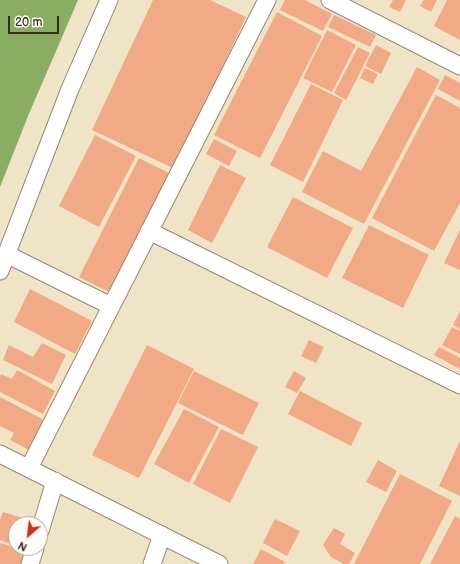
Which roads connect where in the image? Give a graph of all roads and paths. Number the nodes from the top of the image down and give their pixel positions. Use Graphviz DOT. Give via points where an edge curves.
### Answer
graph roads {
  1 [pos="109,0"];
  2 [pos="267,0"];
  3 [pos="330,0"];
  4 [pos="460,66"];
  5 [pos="149,231"];
  6 [pos="6,254"];
  7 [pos="0,271"];
  8 [pos="111,306"];
  9 [pos="460,385"];
  10 [pos="0,454"];
  11 [pos="29,468"];
  12 [pos="55,481"];
  13 [pos="44,516"];
  14 [pos="162,534"];
  15 [pos="152,564"];
  16 [pos="219,564"];
  1 -- 6 [label="street" via="70,90"];
  2 -- 5 [label="street"];
  3 -- 4 [label="street"];
  5 -- 8 [label="street"];
  5 -- 9 [label="street"];
  6 -- 7 [label="street"];
  6 -- 8 [label="street"];
  8 -- 11 [label="street"];
  10 -- 11 [label="street"];
  11 -- 12 [label="street"];
  12 -- 13 [label="street"];
  12 -- 14 [label="street"];
  14 -- 15 [label="street"];
  14 -- 16 [label="street"];
}
